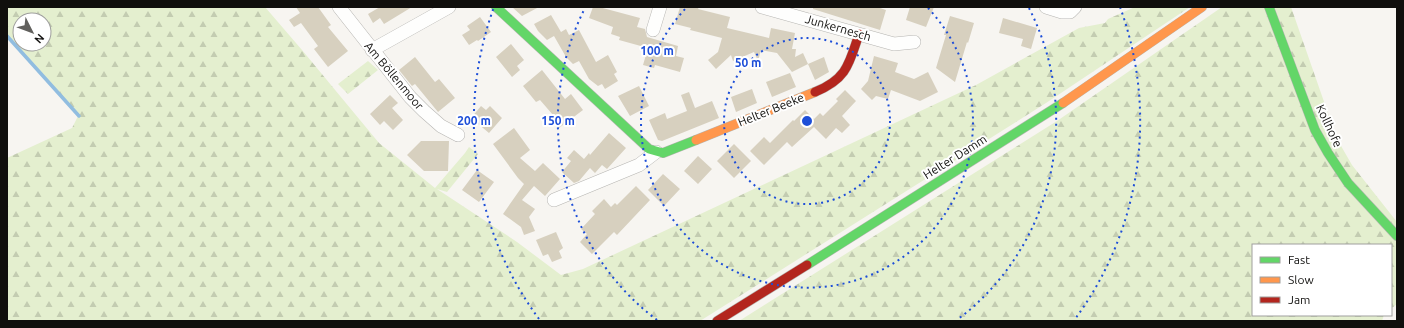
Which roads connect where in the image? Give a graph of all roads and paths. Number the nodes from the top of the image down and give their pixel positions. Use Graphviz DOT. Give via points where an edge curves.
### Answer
graph roads {
  1 [pos="340,7"];
  2 [pos="448,7"];
  3 [pos="496,7"];
  4 [pos="660,7"];
  5 [pos="762,7"];
  6 [pos="1046,7"];
  7 [pos="1075,7"];
  8 [pos="1202,7"];
  9 [pos="1269,7"];
  10 [pos="653,30"];
  11 [pos="859,34"];
  12 [pos="914,42"];
  13 [pos="372,50"];
  14 [pos="458,135"];
  15 [pos="656,152"];
  16 [pos="554,200"];
  17 [pos="1397,236"];
  18 [pos="717,321"];
  1 -- 13 [label="street, Am Böllenmoor"];
  2 -- 13 [label="street"];
  3 -- 15 [label="street" via="643,144"];
  4 -- 10 [label="street"];
  5 -- 11 [label="street, Junkernesch"];
  6 -- 7 [label="street" via="1062,12 1070,12"];
  8 -- 18 [label="street, Helter Damm" via="1051,111"];
  9 -- 17 [label="street, Kollhofe" via="1315,130 1328,154 1348,183"];
  11 -- 12 [label="street, Junkernesch" via="894,44"];
  11 -- 15 [label="street, Helter Beeke" via="844,73 822,89 670,150"];
  13 -- 14 [label="street, Am Böllenmoor" via="424,111 441,126"];
  15 -- 16 [label="street, Helter Beeke" via="639,165"];
}
